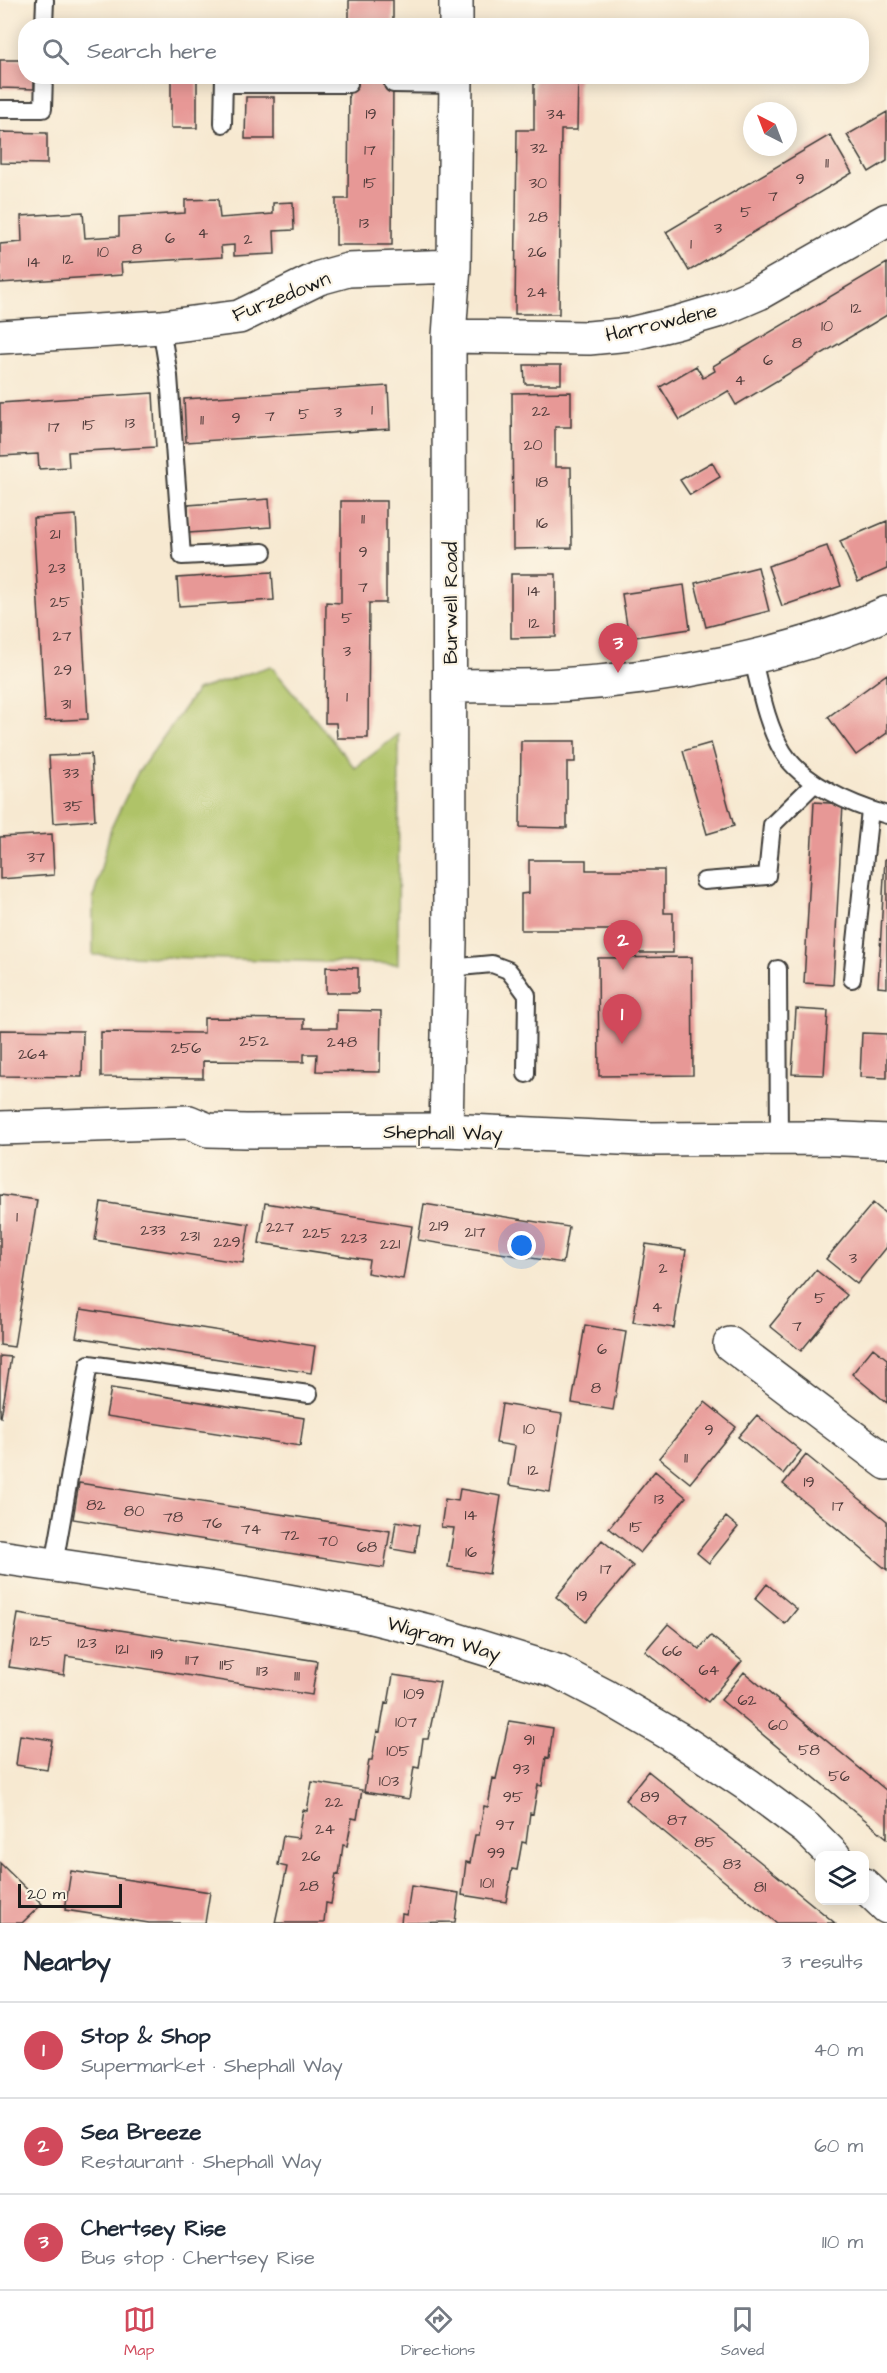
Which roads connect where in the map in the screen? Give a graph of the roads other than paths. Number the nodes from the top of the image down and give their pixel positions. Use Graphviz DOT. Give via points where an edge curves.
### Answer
graph roads {
  1 [pos="45,0"];
  2 [pos="456,0"];
  3 [pos="45,18"];
  4 [pos="456,18"];
  5 [pos="44,84"];
  6 [pos="224,84"];
  7 [pos="456,84"];
  8 [pos="0,109"];
  9 [pos="223,124"];
  10 [pos="887,220"];
  11 [pos="454,266"];
  12 [pos="161,327"];
  13 [pos="449,336"];
  14 [pos="0,337"];
  15 [pos="263,552"];
  16 [pos="887,613"];
  17 [pos="752,656"];
  18 [pos="450,686"];
  19 [pos="815,783"];
  20 [pos="870,810"];
  21 [pos="887,815"];
  22 [pos="704,881"];
  23 [pos="449,968"];
  24 [pos="778,969"];
  25 [pos="852,979"];
  26 [pos="526,1074"];
  27 [pos="0,1128"];
  28 [pos="446,1130"];
  29 [pos="779,1140"];
  30 [pos="887,1141"];
  31 [pos="730,1344"];
  32 [pos="309,1394"];
  33 [pos="887,1463"];
  34 [pos="0,1561"];
  35 [pos="54,1565"];
  36 [pos="829,1851"];
  37 [pos="869,1890"];
  38 [pos="887,1907"];
  1 -- 3 [label="lane"];
  2 -- 4 [label="street"];
  5 -- 8 [label="lane" via="43,109"];
  6 -- 9 [label="lane"];
  7 -- 11 [label="street, Burwell Road"];
  10 -- 13 [label="street, Harrowdene" via="759,293 676,323 589,339"];
  11 -- 12 [label="street, Furzedown" via="348,270 319,278 238,317"];
  11 -- 13 [label="street, Burwell Road"];
  12 -- 14 [label="street, Furzedown"];
  12 -- 15 [label="lane" via="169,376 182,556"];
  13 -- 18 [label="street, Burwell Road"];
  16 -- 17 [label="street" via="819,638"];
  17 -- 18 [label="street" via="638,678 558,685"];
  17 -- 19 [label="lane" via="783,752 796,769"];
  18 -- 23 [label="street, Burwell Road"];
  19 -- 20 [label="lane"];
  19 -- 22 [label="lane" via="772,825 767,876"];
  20 -- 21 [label="lane"];
  20 -- 25 [label="lane"];
  23 -- 26 [label="lane" via="492,964 508,970 516,980 526,995"];
  23 -- 28 [label="street, Burwell Road"];
  24 -- 29 [label="lane"];
  27 -- 28 [label="street, Shephall Way" via="189,1122 208,1130 237,1131"];
  28 -- 29 [label="street, Shephall Way"];
  29 -- 30 [label="street, Shephall Way"];
  31 -- 33 [label="street"];
  32 -- 35 [label="lane" via="89,1364"];
  34 -- 35 [label="street, Wigram Way"];
  35 -- 36 [label="street, Wigram Way" via="359,1614 557,1671 689,1745 757,1791"];
  37 -- 38 [label="street"];
}
